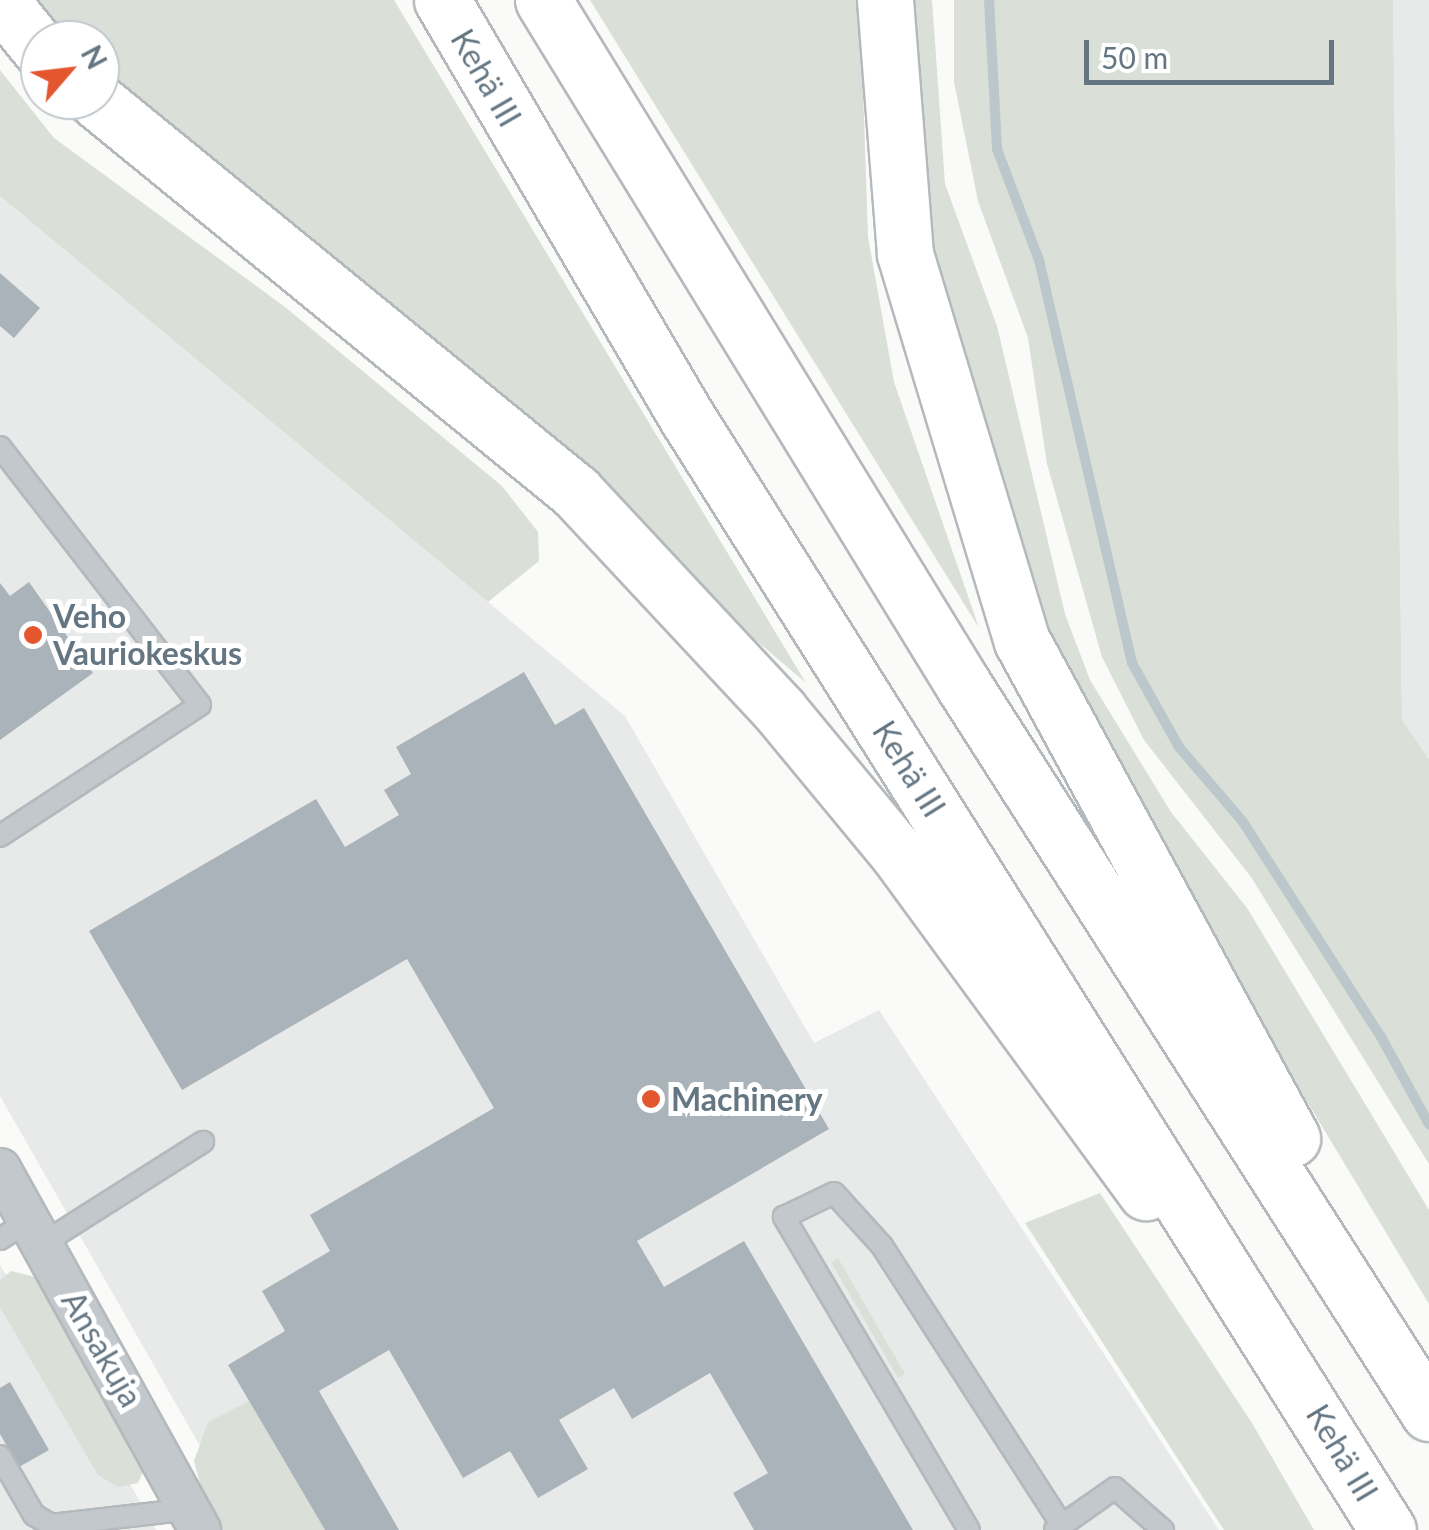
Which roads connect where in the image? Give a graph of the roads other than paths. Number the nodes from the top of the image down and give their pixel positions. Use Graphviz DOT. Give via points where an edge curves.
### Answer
graph roads {
  1 [pos="0,0"];
  2 [pos="442,0"];
  3 [pos="543,0"];
  4 [pos="885,0"];
  5 [pos="20,24"];
  6 [pos="120,120"];
  7 [pos="0,448"];
  8 [pos="0,836"];
  9 [pos="202,1142"];
  10 [pos="0,1169"];
  11 [pos="24,1235"];
  12 [pos="1253,1308"];
  13 [pos="1378,1327"];
  14 [pos="1429,1413"];
  15 [pos="0,1456"];
  16 [pos="196,1520"];
  17 [pos="1058,1527"];
  18 [pos="968,1530"];
  19 [pos="1164,1530"];
  20 [pos="1388,1530"];
  1 -- 5 [label="highway"];
  2 -- 12 [label="highway, Kehä III" via="688,420"];
  3 -- 13 [label="highway" via="964,686"];
  4 -- 13 [label="highway" via="904,254 1022,641 1261,1070"];
  6 -- 12 [label="highway" via="576,492 780,711 978,959 1106,1149"];
  7 -- 8 [label="lane" via="200,705"];
  9 -- 11 [label="lane"];
  10 -- 11 [label="street, Ansakuja"];
  11 -- 16 [label="street, Ansakuja"];
  12 -- 20 [label="highway, Kehä III"];
  13 -- 14 [label="highway"];
  15 -- 16 [label="lane" via="34,1514 51,1525"];
  17 -- 18 [label="lane" via="954,1348 834,1193 784,1217"];
  17 -- 19 [label="lane" via="1115,1488"];
}
